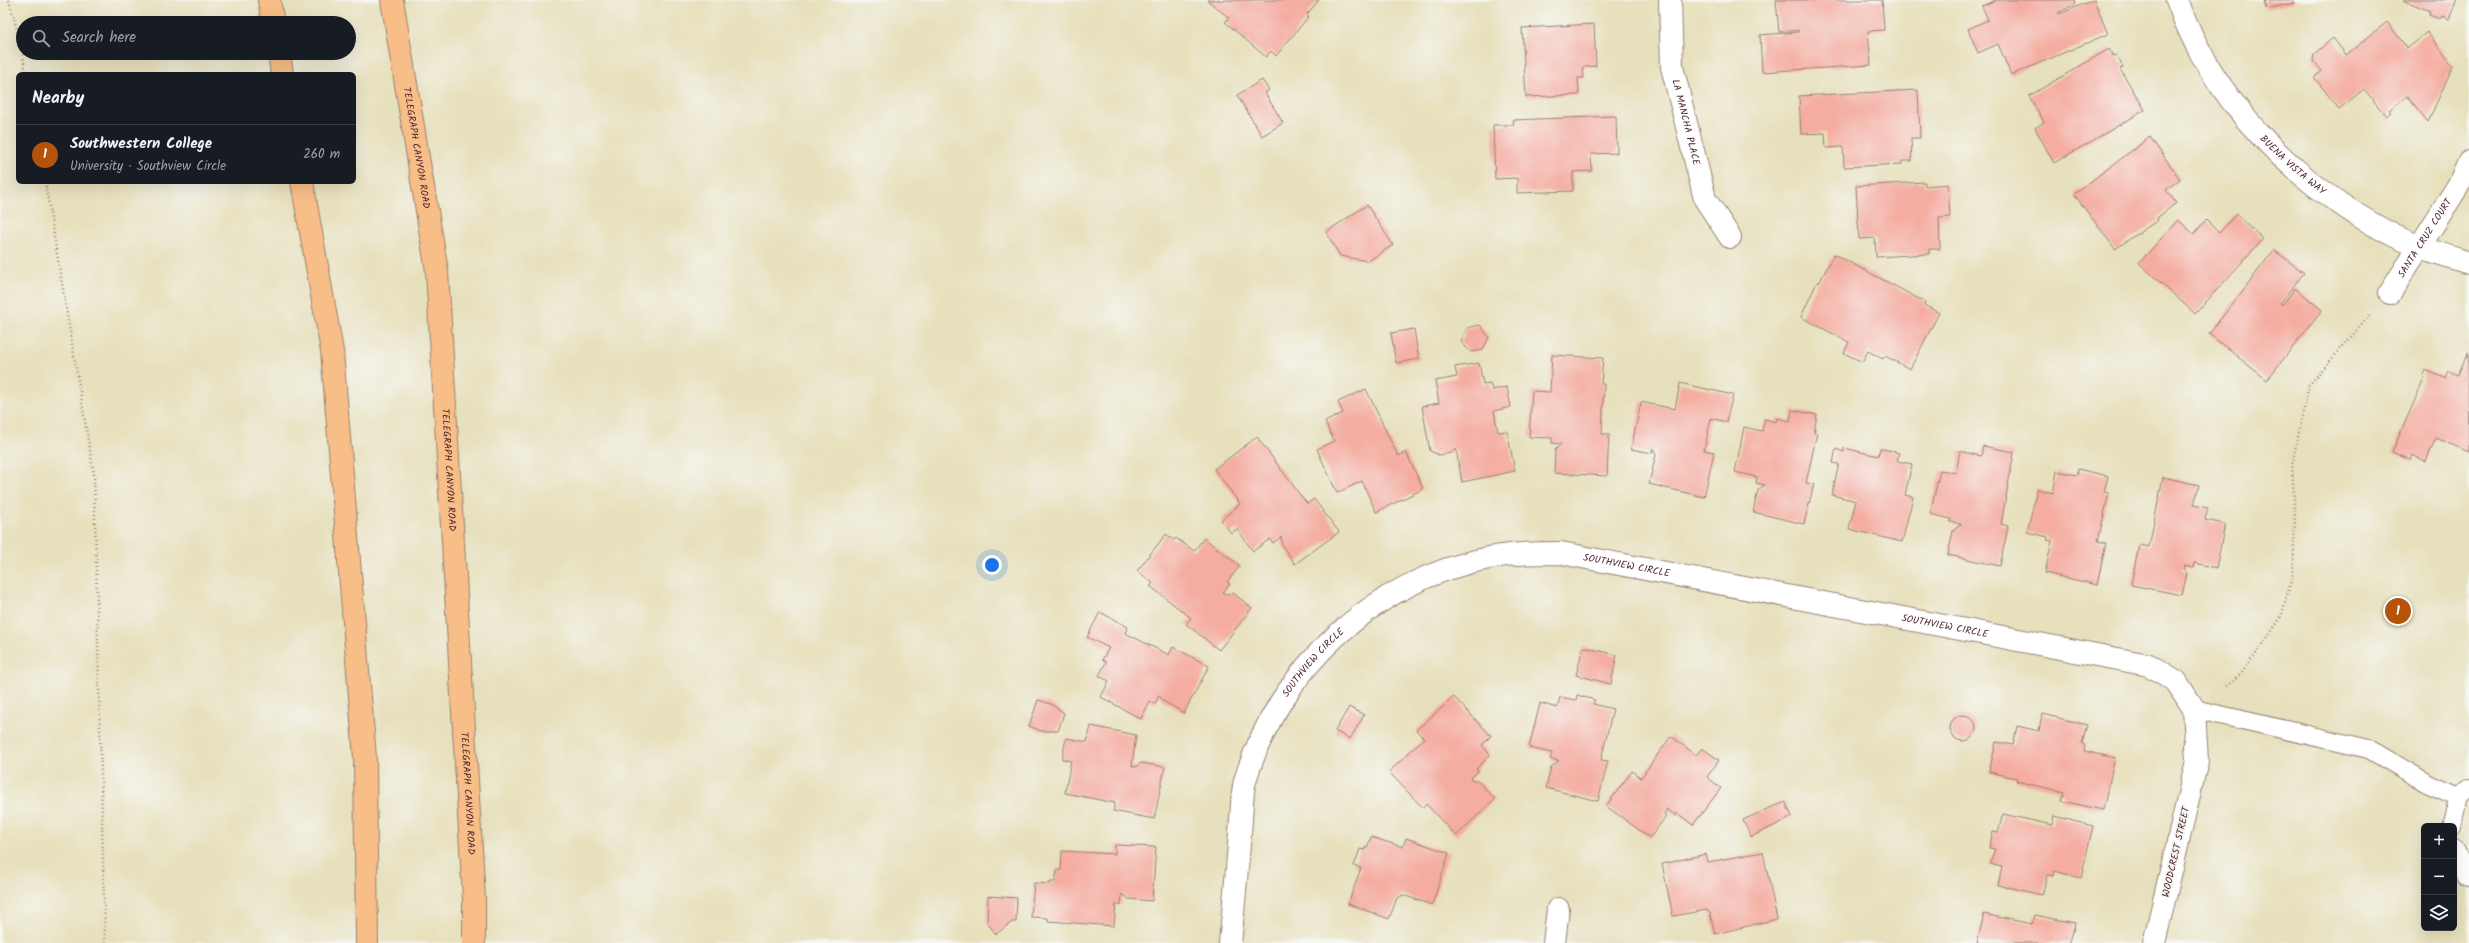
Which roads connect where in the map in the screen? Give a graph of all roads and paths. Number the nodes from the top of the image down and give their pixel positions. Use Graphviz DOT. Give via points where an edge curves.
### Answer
graph roads {
  1 [pos="9,0"];
  2 [pos="269,0"];
  3 [pos="392,0"];
  4 [pos="1670,0"];
  5 [pos="2177,0"];
  6 [pos="272,16"];
  7 [pos="16,26"];
  8 [pos="24,60"];
  9 [pos="280,60"];
  10 [pos="26,72"];
  11 [pos="282,72"];
  12 [pos="2469,162"];
  13 [pos="45,184"];
  14 [pos="302,184"];
  15 [pos="1730,237"];
  16 [pos="2421,247"];
  17 [pos="2469,263"];
  18 [pos="2390,293"];
  19 [pos="2194,709"];
  20 [pos="2197,761"];
  21 [pos="2464,793"];
  22 [pos="2452,823"];
  23 [pos="2457,854"];
  24 [pos="2469,876"];
  25 [pos="1558,909"];
  26 [pos="105,943"];
  27 [pos="367,943"];
  28 [pos="474,943"];
  29 [pos="1230,943"];
  30 [pos="1554,943"];
  31 [pos="2154,943"];
  1 -- 7 [label="path"];
  2 -- 6 [label="main road"];
  3 -- 28 [label="main road, TELEGRAPH CANYON ROAD" via="437,271 474,899"];
  4 -- 15 [label="street, LA MANCHA PLACE" via="1672,67 1705,199"];
  5 -- 16 [label="street, BUENA VISTA WAY" via="2187,28 2206,62 2227,94 2271,147 2329,196 2388,233"];
  8 -- 10 [label="path"];
  9 -- 11 [label="main road"];
  12 -- 16 [label="street, SANTA CRUZ COURT" via="2458,186"];
  13 -- 26 [label="path" via="94,475"];
  14 -- 27 [label="main road" via="332,351 365,758"];
  16 -- 17 [label="street, BUENA VISTA WAY"];
  16 -- 18 [label="street, SANTA CRUZ COURT"];
  18 -- 19 [label="path" via="2309,385 2292,464 2295,517 2293,574 2282,617 2235,680"];
  19 -- 20 [label="street, SOUTHVIEW CIRCLE"];
  19 -- 21 [label="lane" via="2369,749 2427,783"];
  19 -- 29 [label="street, SOUTHVIEW CIRCLE" via="2176,681 2149,665 1561,553 1489,558 1454,567 1420,580 1387,597 1325,646 1298,676 1276,709 1258,745 1245,783"];
  20 -- 31 [label="street, WOODCREST STREET"];
  21 -- 22 [label="lane"];
  23 -- 24 [label="lane" via="2466,875"];
  25 -- 30 [label="street"];
}
